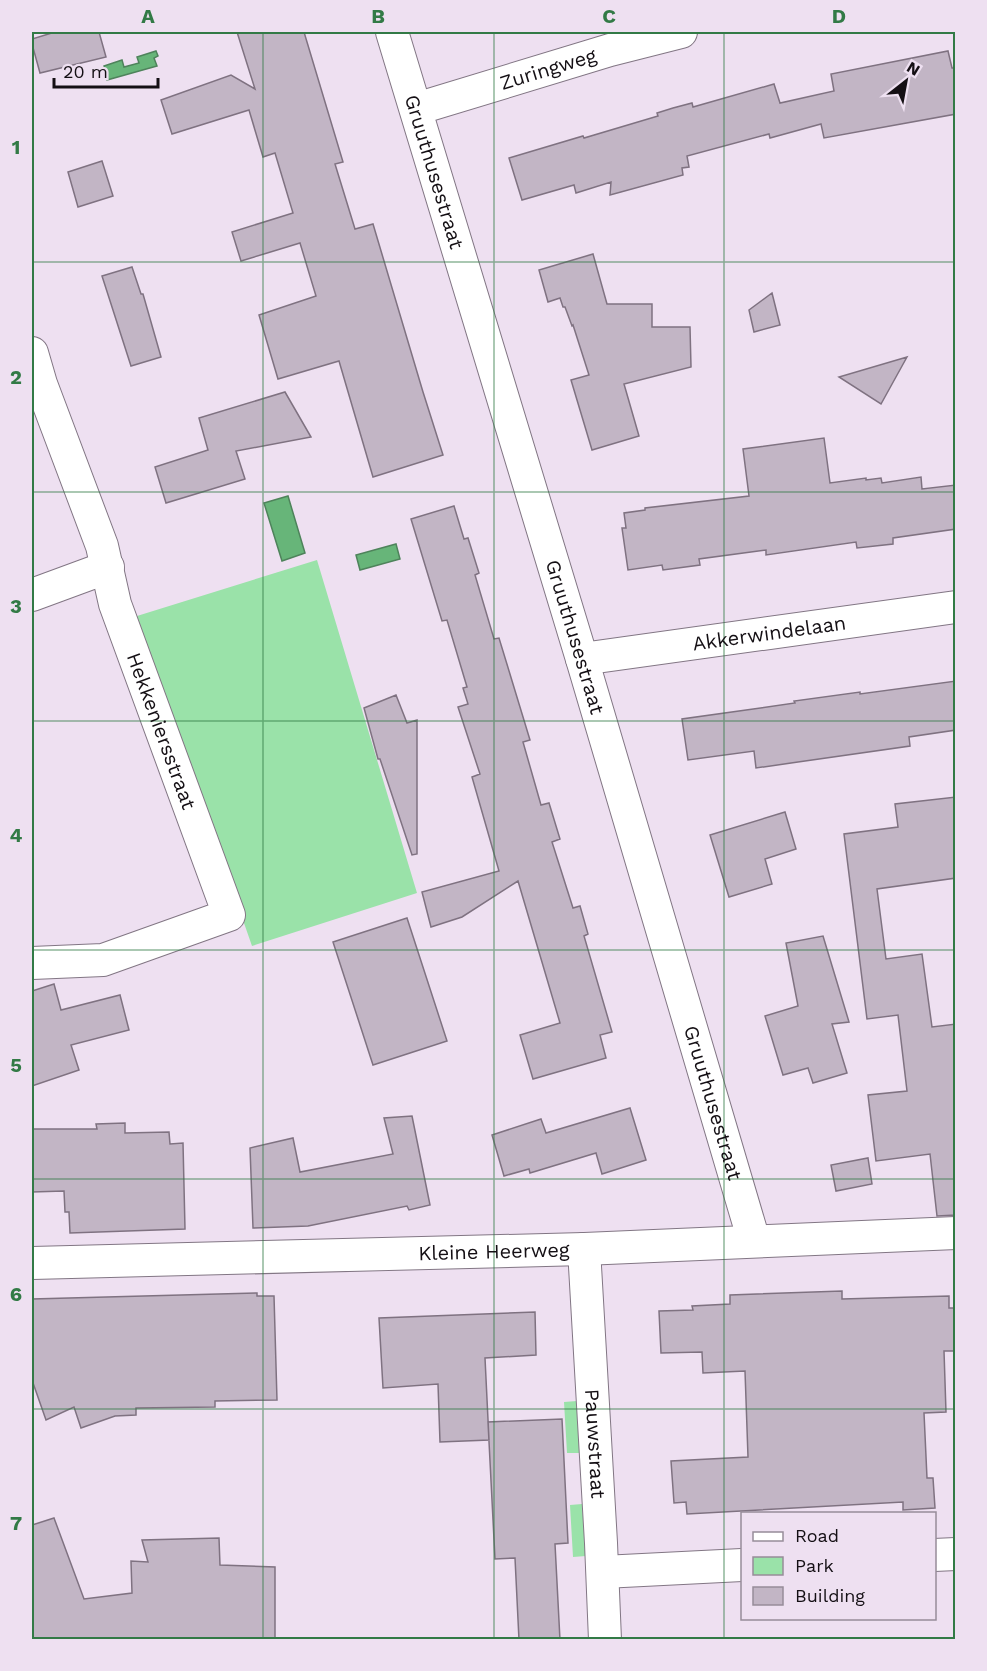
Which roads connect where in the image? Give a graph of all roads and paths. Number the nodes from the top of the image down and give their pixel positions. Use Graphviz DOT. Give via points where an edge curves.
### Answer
graph roads {
  1 [pos="392,32"];
  2 [pos="681,32"];
  3 [pos="416,109"];
  4 [pos="32,353"];
  5 [pos="108,567"];
  6 [pos="32,595"];
  7 [pos="956,607"];
  8 [pos="582,659"];
  9 [pos="32,963"];
  10 [pos="956,1233"];
  11 [pos="754,1241"];
  12 [pos="584,1249"];
  13 [pos="32,1263"];
  14 [pos="956,1554"];
  15 [pos="936,1555"];
  16 [pos="741,1565"];
  17 [pos="603,1572"];
  18 [pos="605,1640"];
  1 -- 3 [label="street, Gruuthusestraat"];
  2 -- 3 [label="street, Zuringweg"];
  3 -- 8 [label="street, Gruuthusestraat"];
  4 -- 5 [label="street, Hekkeniersstraat"];
  5 -- 6 [label="street"];
  5 -- 9 [label="street, Hekkeniersstraat" via="115,604 229,915 103,960"];
  7 -- 8 [label="street, Akkerwindelaan"];
  8 -- 11 [label="street, Gruuthusestraat"];
  10 -- 11 [label="street, Kleine Heerweg"];
  11 -- 12 [label="street, Kleine Heerweg"];
  12 -- 13 [label="street, Kleine Heerweg"];
  12 -- 17 [label="street, Pauwstraat"];
  14 -- 15 [label="street"];
  16 -- 17 [label="street"];
  17 -- 18 [label="street, Pauwstraat"];
}
